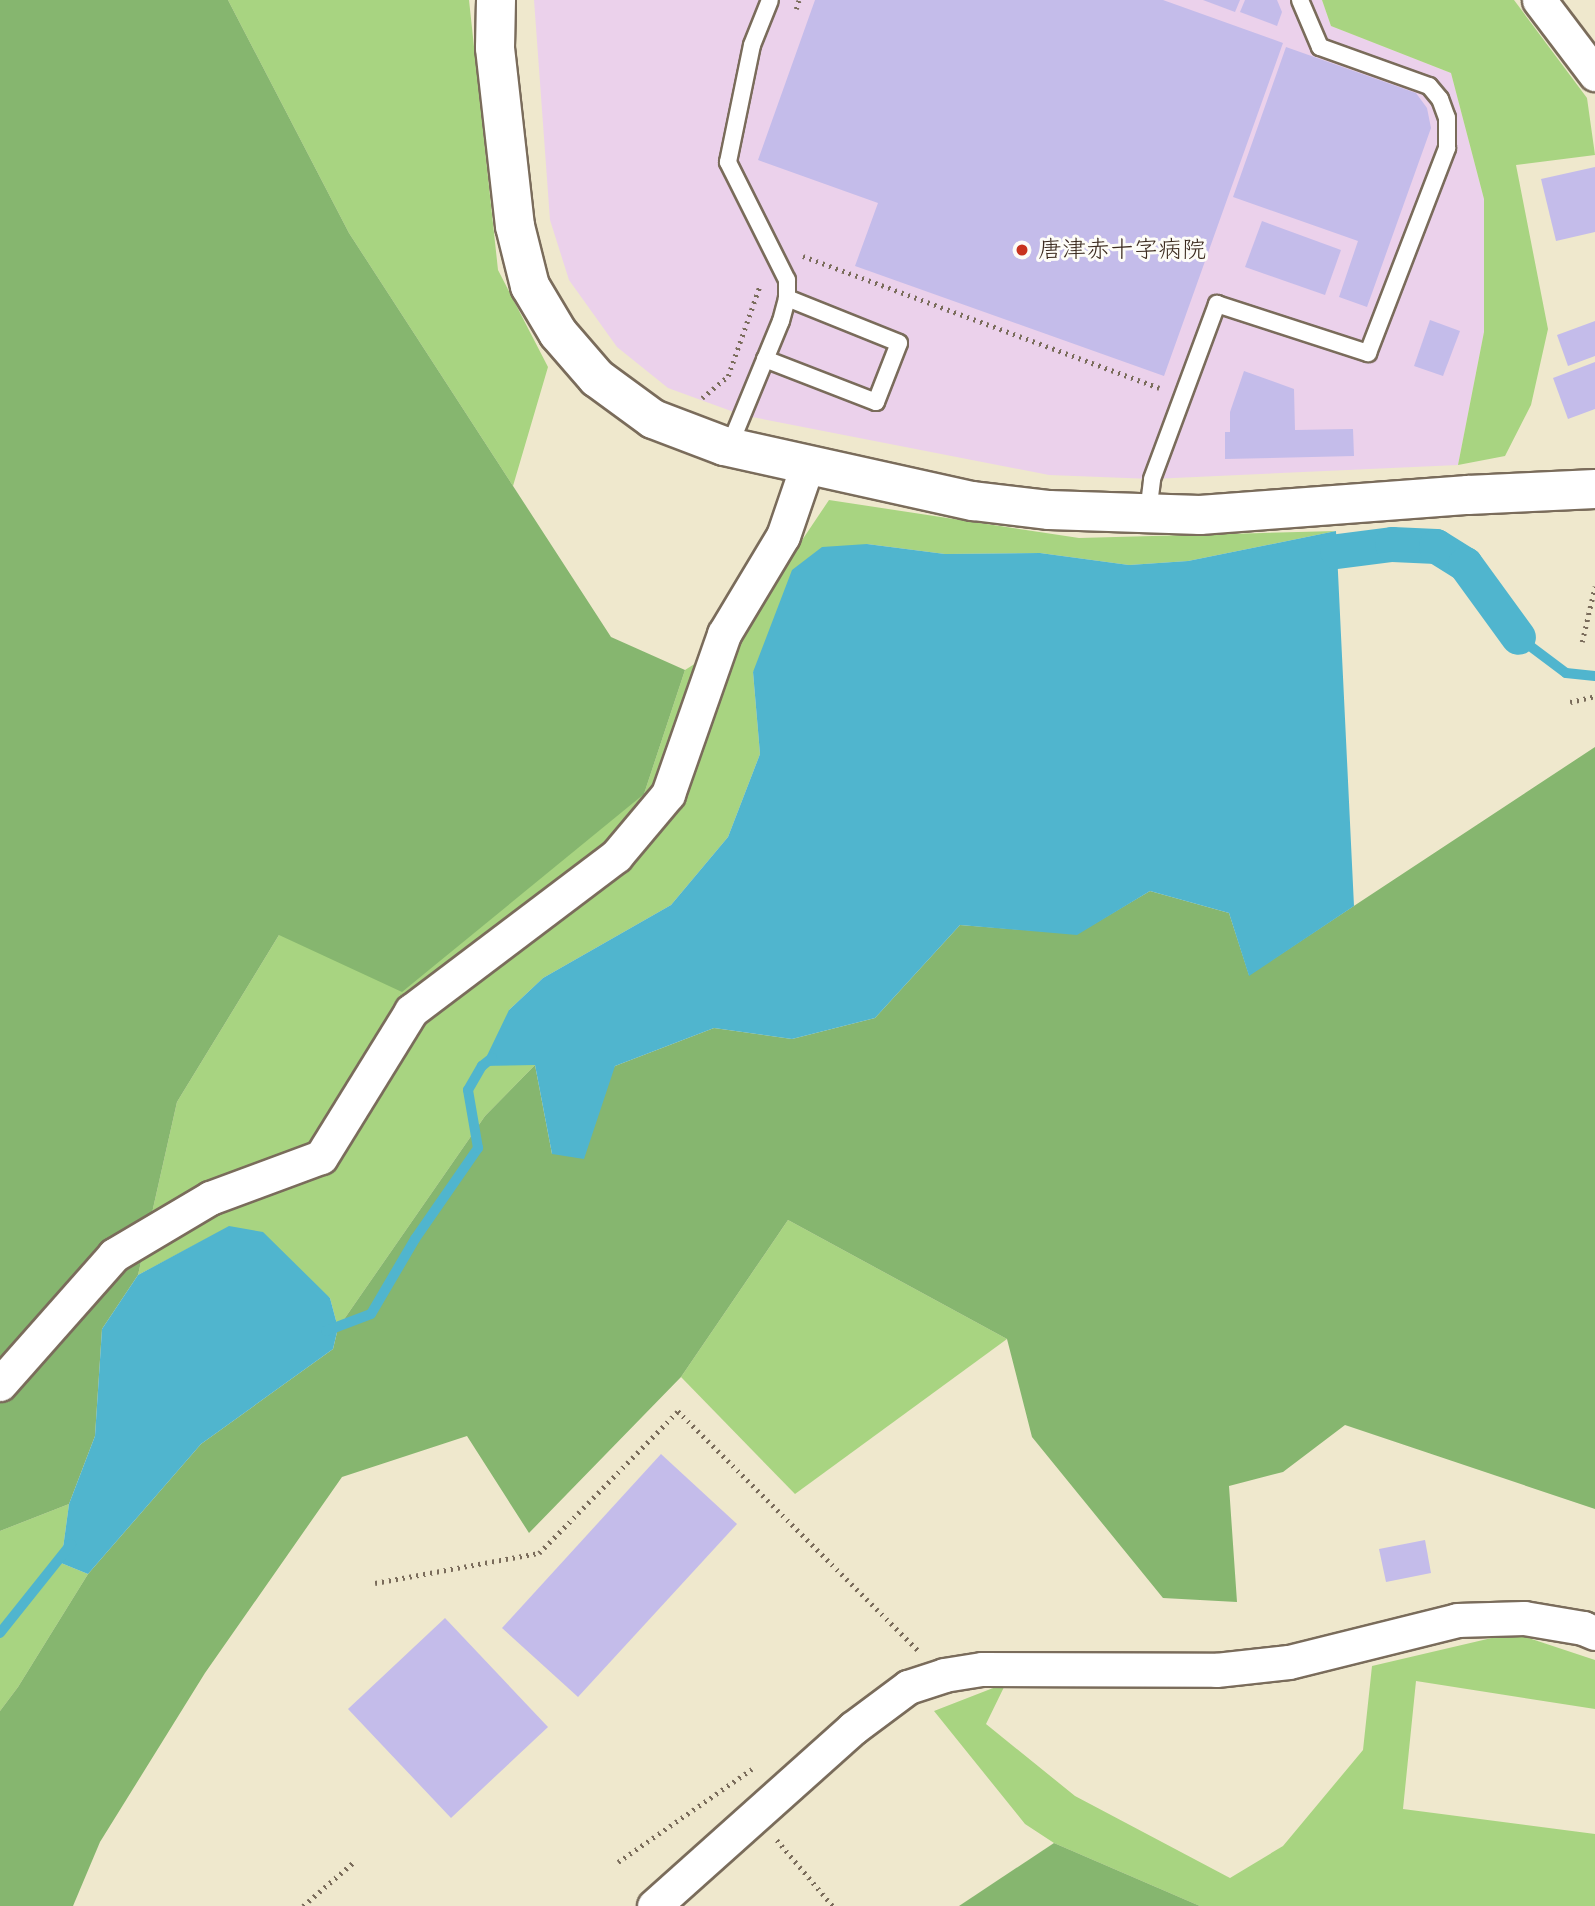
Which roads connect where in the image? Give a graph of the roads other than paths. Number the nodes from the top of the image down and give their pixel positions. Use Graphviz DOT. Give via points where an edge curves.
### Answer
graph roads {
  1 [pos="496,0"];
  2 [pos="770,0"];
  3 [pos="1300,0"];
  4 [pos="1539,0"];
  5 [pos="1595,74"];
  6 [pos="787,298"];
  7 [pos="765,359"];
  8 [pos="729,447"];
  9 [pos="808,463"];
  10 [pos="1595,489"];
  11 [pos="1148,513"];
  12 [pos="0,1384"];
  13 [pos="1595,1633"];
  14 [pos="654,1906"];
  1 -- 8 [label="street" via="495,48 515,226 530,286 558,333 597,378 653,419"];
  2 -- 6 [label="lane" via="752,45 728,162 787,280"];
  3 -- 11 [label="lane" via="1320,47 1429,86 1447,118 1447,148 1368,353 1217,304 1152,479"];
  4 -- 5 [label="street"];
  6 -- 7 [label="lane"];
  6 -- 7 [label="lane" via="899,343 876,402"];
  7 -- 8 [label="lane"];
  8 -- 9 [label="street"];
  9 -- 11 [label="street" via="973,501 1049,510"];
  9 -- 12 [label="street" via="783,536 724,634 668,794 616,856 411,1011 321,1157 210,1198 114,1255"];
  10 -- 11 [label="street" via="1200,515"];
  13 -- 14 [label="street" via="1524,1618 1457,1620 1289,1662 1216,1670 982,1669 944,1675 908,1687 853,1728"];
}
